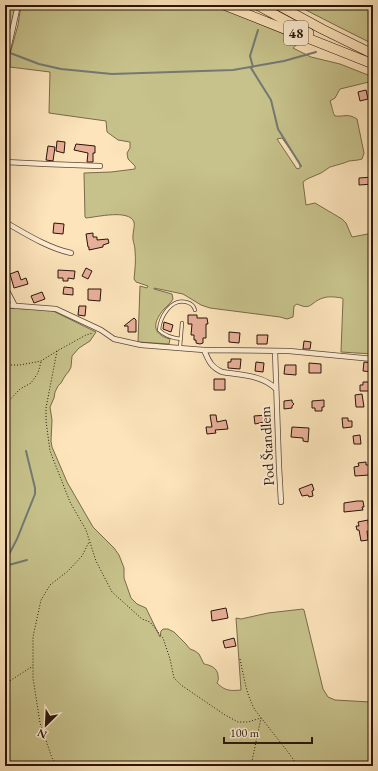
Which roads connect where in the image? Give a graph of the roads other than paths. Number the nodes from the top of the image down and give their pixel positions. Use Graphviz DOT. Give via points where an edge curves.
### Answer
graph roads {
  1 [pos="18,5"];
  2 [pos="224,5"];
  3 [pos="257,5"];
  4 [pos="278,5"];
  5 [pos="283,5"];
  6 [pos="322,29"];
  7 [pos="371,60"];
  8 [pos="6,61"];
  9 [pos="5,94"];
  10 [pos="5,162"];
  11 [pos="100,166"];
  12 [pos="5,222"];
  13 [pos="71,253"];
  14 [pos="5,287"];
  15 [pos="5,305"];
  16 [pos="14,306"];
  17 [pos="195,310"];
  18 [pos="182,323"];
  19 [pos="181,339"];
  20 [pos="180,348"];
  21 [pos="204,350"];
  22 [pos="275,351"];
  23 [pos="373,360"];
  24 [pos="276,389"];
  25 [pos="373,409"];
  26 [pos="373,430"];
  27 [pos="373,492"];
  28 [pos="281,502"];
  29 [pos="373,508"];
  1 -- 8 [label="street"];
  2 -- 7 [label="highway, 48"];
  3 -- 7 [label="highway" via="341,49"];
  4 -- 6 [label="highway"];
  5 -- 6 [label="highway"];
  6 -- 7 [label="highway"];
  8 -- 9 [label="street"];
  10 -- 11 [label="street"];
  12 -- 13 [label="street" via="59,250"];
  14 -- 16 [label="street"];
  15 -- 16 [label="street"];
  16 -- 20 [label="street" via="56,309 101,330 114,339 141,345"];
  17 -- 19 [label="lane" via="185,301 178,302 173,303 163,315 159,330 170,337"];
  18 -- 19 [label="lane"];
  19 -- 20 [label="lane"];
  20 -- 21 [label="street"];
  21 -- 22 [label="street"];
  21 -- 24 [label="street, Pod Štandlem" via="215,369 264,380"];
  22 -- 23 [label="street"];
  22 -- 24 [label="street, Pod Štandlem"];
  24 -- 28 [label="street, Pod Štandlem"];
  25 -- 26 [label="street"];
  27 -- 29 [label="street"];
}
